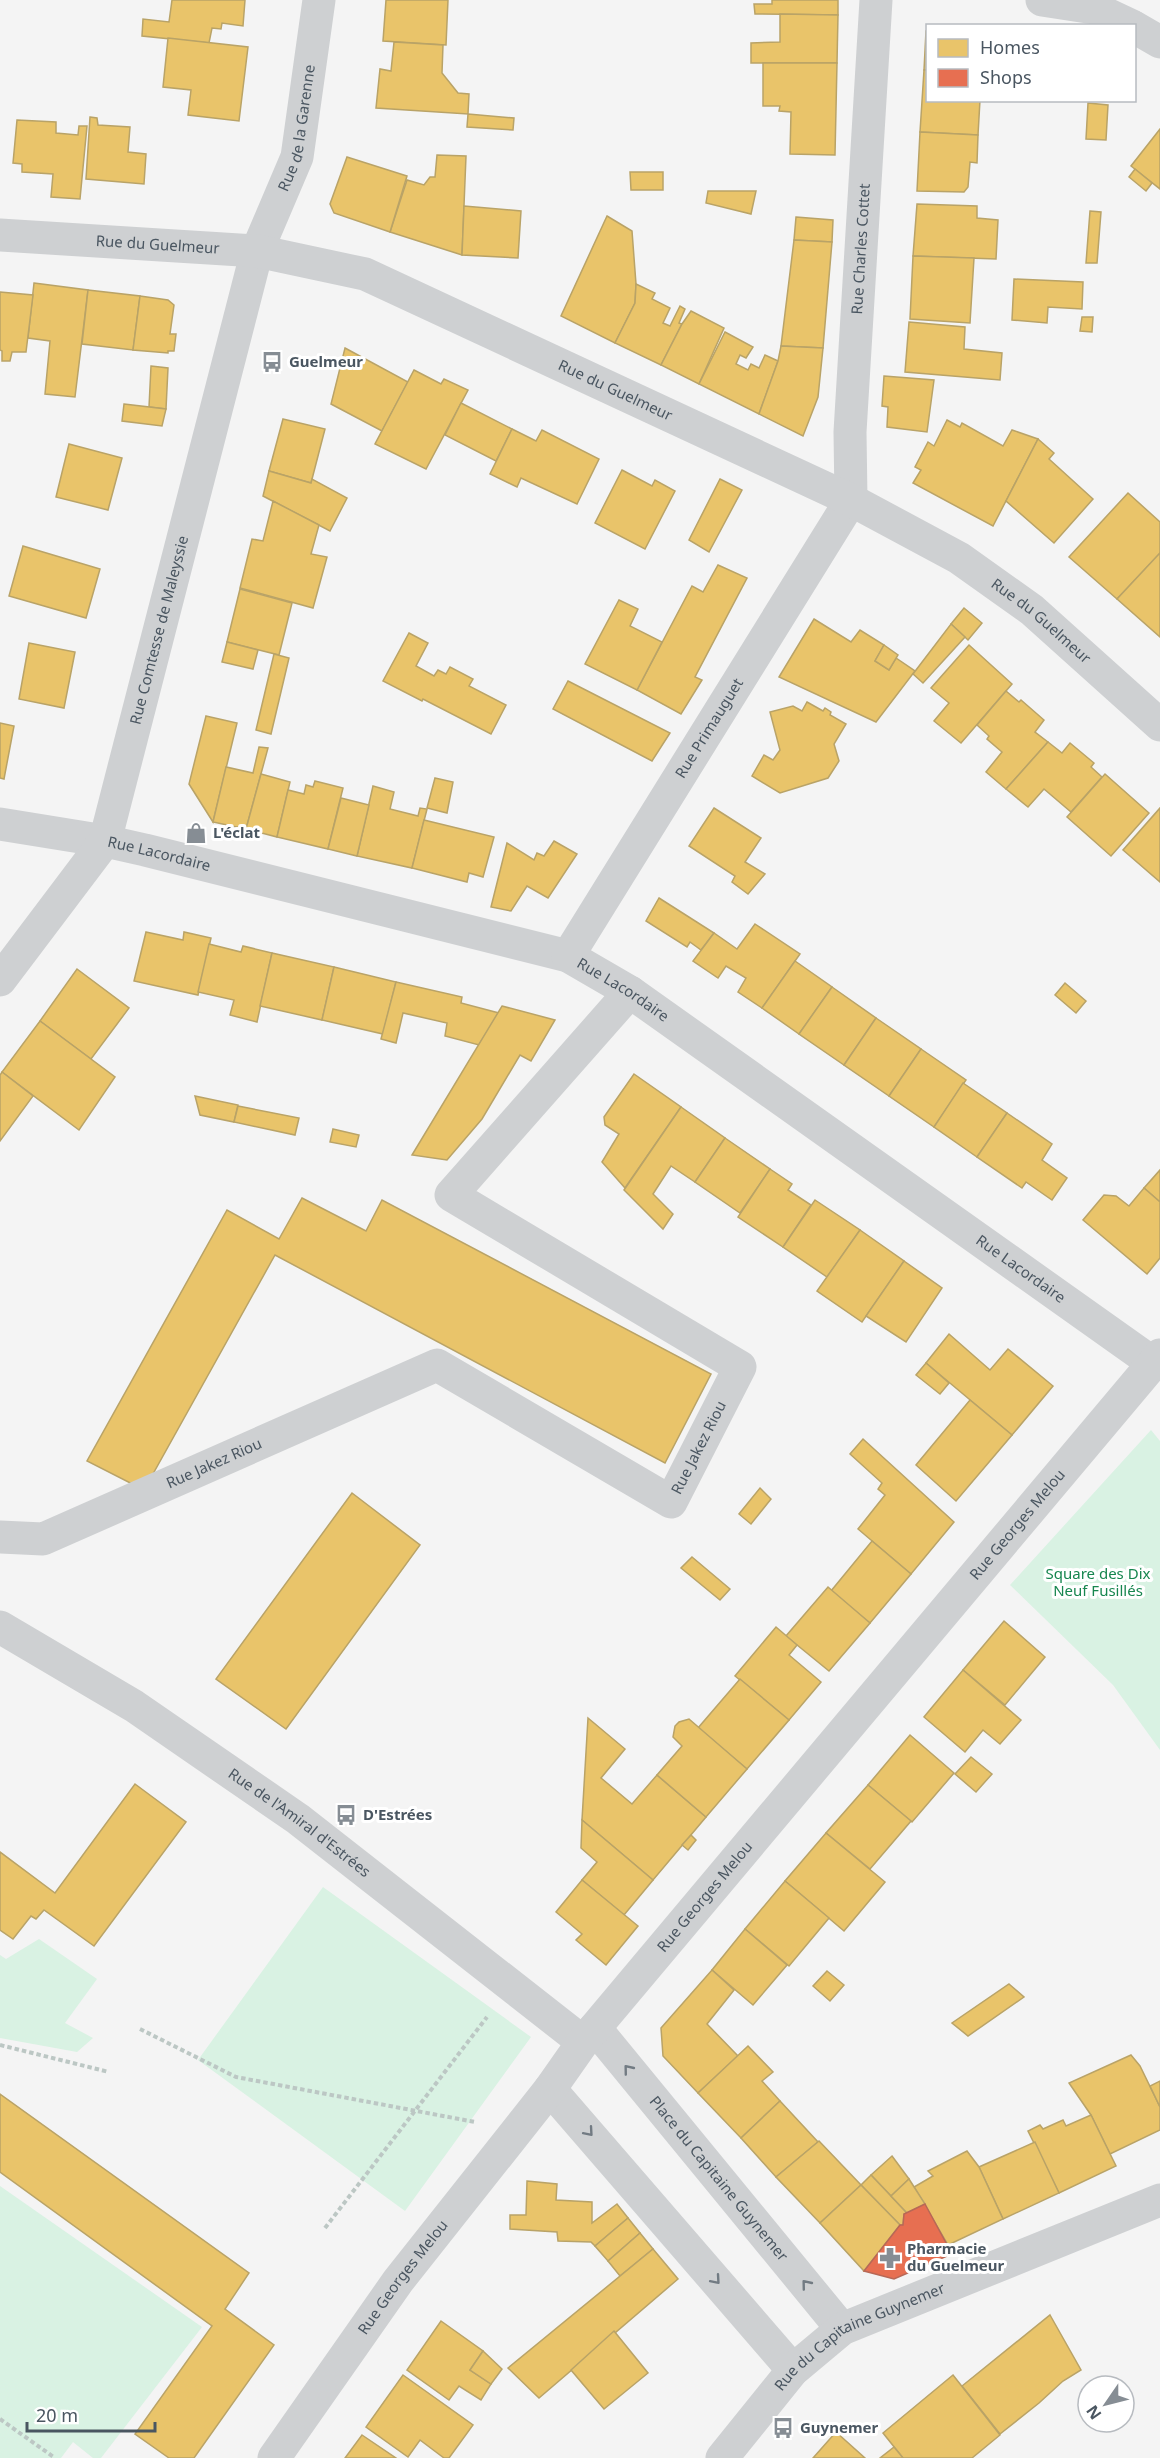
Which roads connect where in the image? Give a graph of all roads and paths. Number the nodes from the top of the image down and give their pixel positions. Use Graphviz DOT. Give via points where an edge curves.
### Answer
graph roads {
  1 [pos="319,0"];
  2 [pos="876,0"];
  3 [pos="1042,0"];
  4 [pos="1129,24"];
  5 [pos="1136,28"];
  6 [pos="1160,42"];
  7 [pos="0,235"];
  8 [pos="257,251"];
  9 [pos="850,500"];
  10 [pos="1160,725"];
  11 [pos="0,824"];
  12 [pos="105,841"];
  13 [pos="568,956"];
  14 [pos="0,980"];
  15 [pos="630,992"];
  16 [pos="1157,1359"];
  17 [pos="0,1537"];
  18 [pos="0,1627"];
  19 [pos="510,1985"];
  20 [pos="140,2029"];
  21 [pos="589,2035"];
  22 [pos="0,2045"];
  23 [pos="109,2072"];
  24 [pos="550,2089"];
  25 [pos="416,2111"];
  26 [pos="505,2145"];
  27 [pos="1160,2200"];
  28 [pos="325,2228"];
  29 [pos="842,2330"];
  30 [pos="793,2370"];
  31 [pos="0,2419"];
  32 [pos="54,2458"];
  33 [pos="274,2458"];
  34 [pos="722,2458"];
  1 -- 8 [label="street, Rue de la Garenne" via="297,157"];
  2 -- 9 [label="street, Rue Charles Cottet" via="850,432"];
  3 -- 4 [label="street" via="1094,8"];
  5 -- 6 [label="street"];
  7 -- 8 [label="street, Rue du Guelmeur"];
  8 -- 9 [label="street, Rue du Guelmeur" via="365,274"];
  8 -- 12 [label="street, Rue Comtesse de Maleyssie"];
  9 -- 10 [label="street, Rue du Guelmeur" via="959,558 1032,610"];
  9 -- 13 [label="street, Rue Primauguet"];
  11 -- 12 [label="street, Rue Lacordaire"];
  12 -- 13 [label="street, Rue Lacordaire"];
  12 -- 14 [label="street, Rue Comtesse de Maleyssie"];
  13 -- 15 [label="street, Rue Lacordaire"];
  15 -- 16 [label="street, Rue Lacordaire"];
  15 -- 17 [label="street, Rue Jakez Riou" via="451,1195 740,1367 671,1502 437,1365 43,1539"];
  16 -- 21 [label="street, Rue Georges Melou"];
  18 -- 19 [label="street, Rue de l'Amiral d'Estrées" via="134,1706 298,1819"];
  19 -- 21 [label="street, Rue de l'Amiral d'Estrées"];
  19 -- 25 [label="path"];
  20 -- 25 [label="path" via="236,2077"];
  21 -- 24 [label="street, Rue Georges Melou"];
  29 -- 21 [label="street, Place du Capitaine Guynemer, one-way"];
  22 -- 23 [label="path"];
  24 -- 26 [label="street, Rue Georges Melou"];
  24 -- 30 [label="street, one-way"];
  25 -- 26 [label="path" via="481,2124"];
  25 -- 28 [label="path"];
  26 -- 33 [label="street, Rue Georges Melou" via="398,2281"];
  27 -- 29 [label="street, Rue du Capitaine Guynemer"];
  29 -- 30 [label="street, Rue du Capitaine Guynemer"];
  30 -- 34 [label="street, Rue du Capitaine Guynemer"];
  31 -- 32 [label="path"];
}
